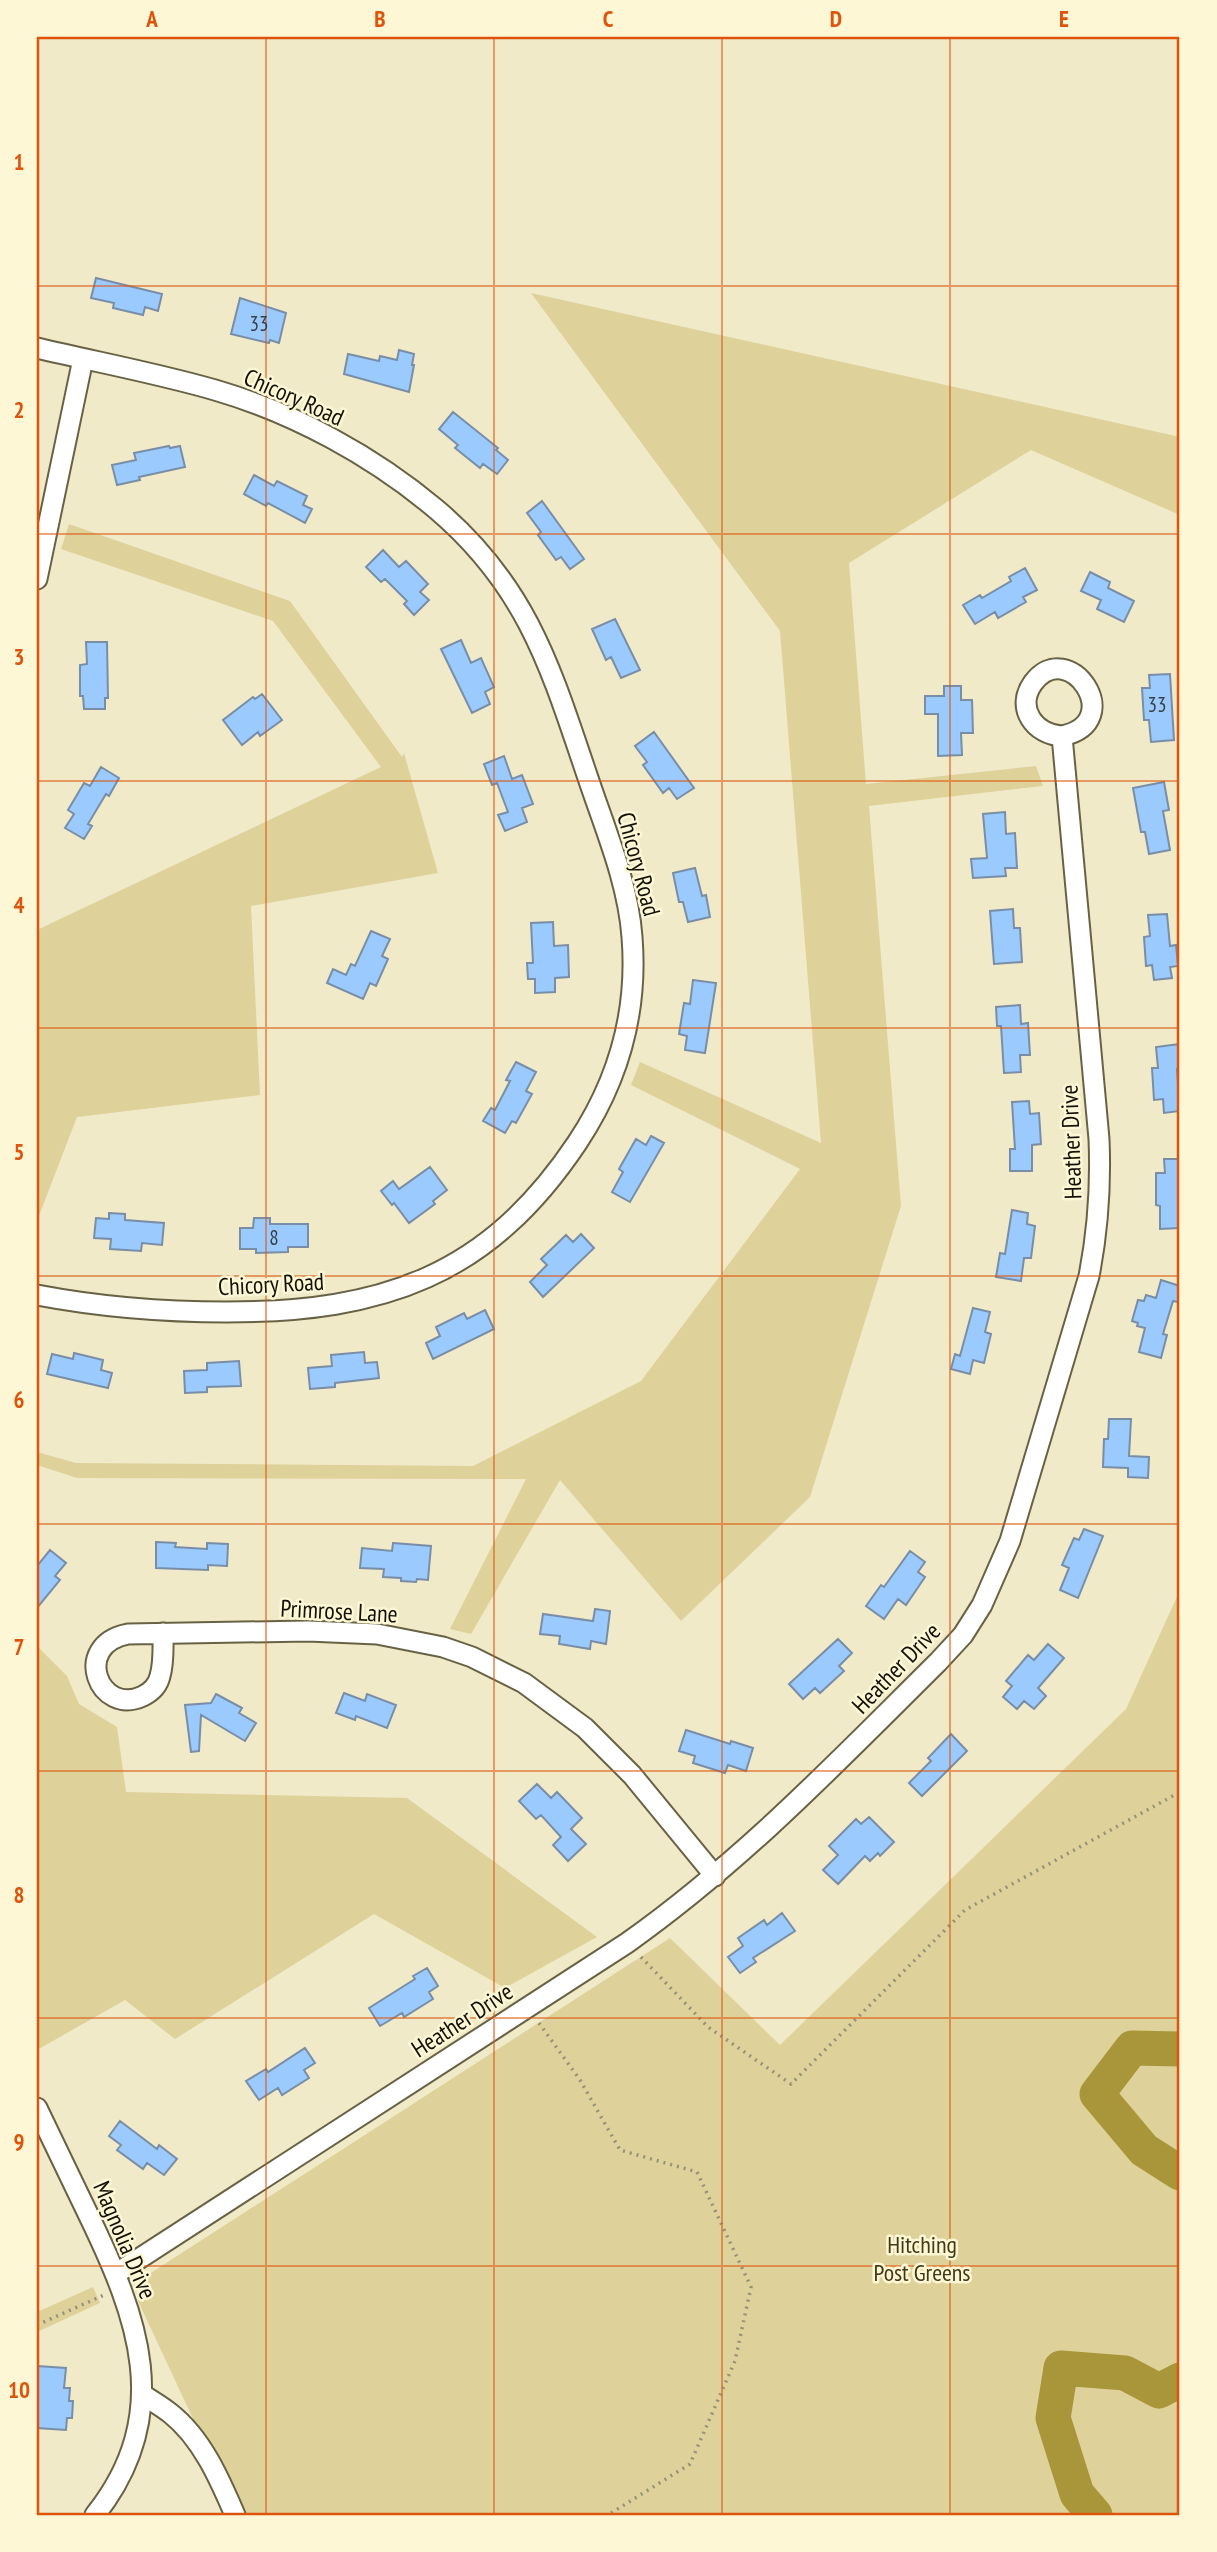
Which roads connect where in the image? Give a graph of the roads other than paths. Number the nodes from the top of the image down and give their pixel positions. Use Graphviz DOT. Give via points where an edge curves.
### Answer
graph roads {
  1 [pos="37,348"];
  2 [pos="83,359"];
  3 [pos="37,579"];
  4 [pos="1062,736"];
  5 [pos="37,1295"];
  6 [pos="163,1633"];
  7 [pos="715,1876"];
  8 [pos="37,2108"];
  9 [pos="119,2280"];
  10 [pos="142,2394"];
  11 [pos="95,2515"];
  12 [pos="236,2515"];
  1 -- 2 [label="street, Chicory Road"];
  2 -- 3 [label="street"];
  2 -- 5 [label="street, Chicory Road" via="217,391 326,436 434,508 486,559 527,617 553,675 624,892 634,975 623,1048 587,1129 527,1208 445,1270 401,1289 350,1303 299,1310 139,1310"];
  4 -- 7 [label="street, Heather Drive" via="1101,1185 1089,1276 1010,1541 982,1605 962,1635 779,1820"];
  6 -- 7 [label="street, Primrose Lane" via="377,1634 443,1647 500,1670 546,1698 606,1747"];
  7 -- 9 [label="street, Heather Drive" via="628,1942"];
  8 -- 9 [label="street, Magnolia Drive"];
  9 -- 10 [label="street, Magnolia Drive" via="137,2344"];
  10 -- 11 [label="street, Magnolia Drive" via="130,2450 113,2489"];
  10 -- 12 [label="street" via="172,2414 200,2446"];
}
